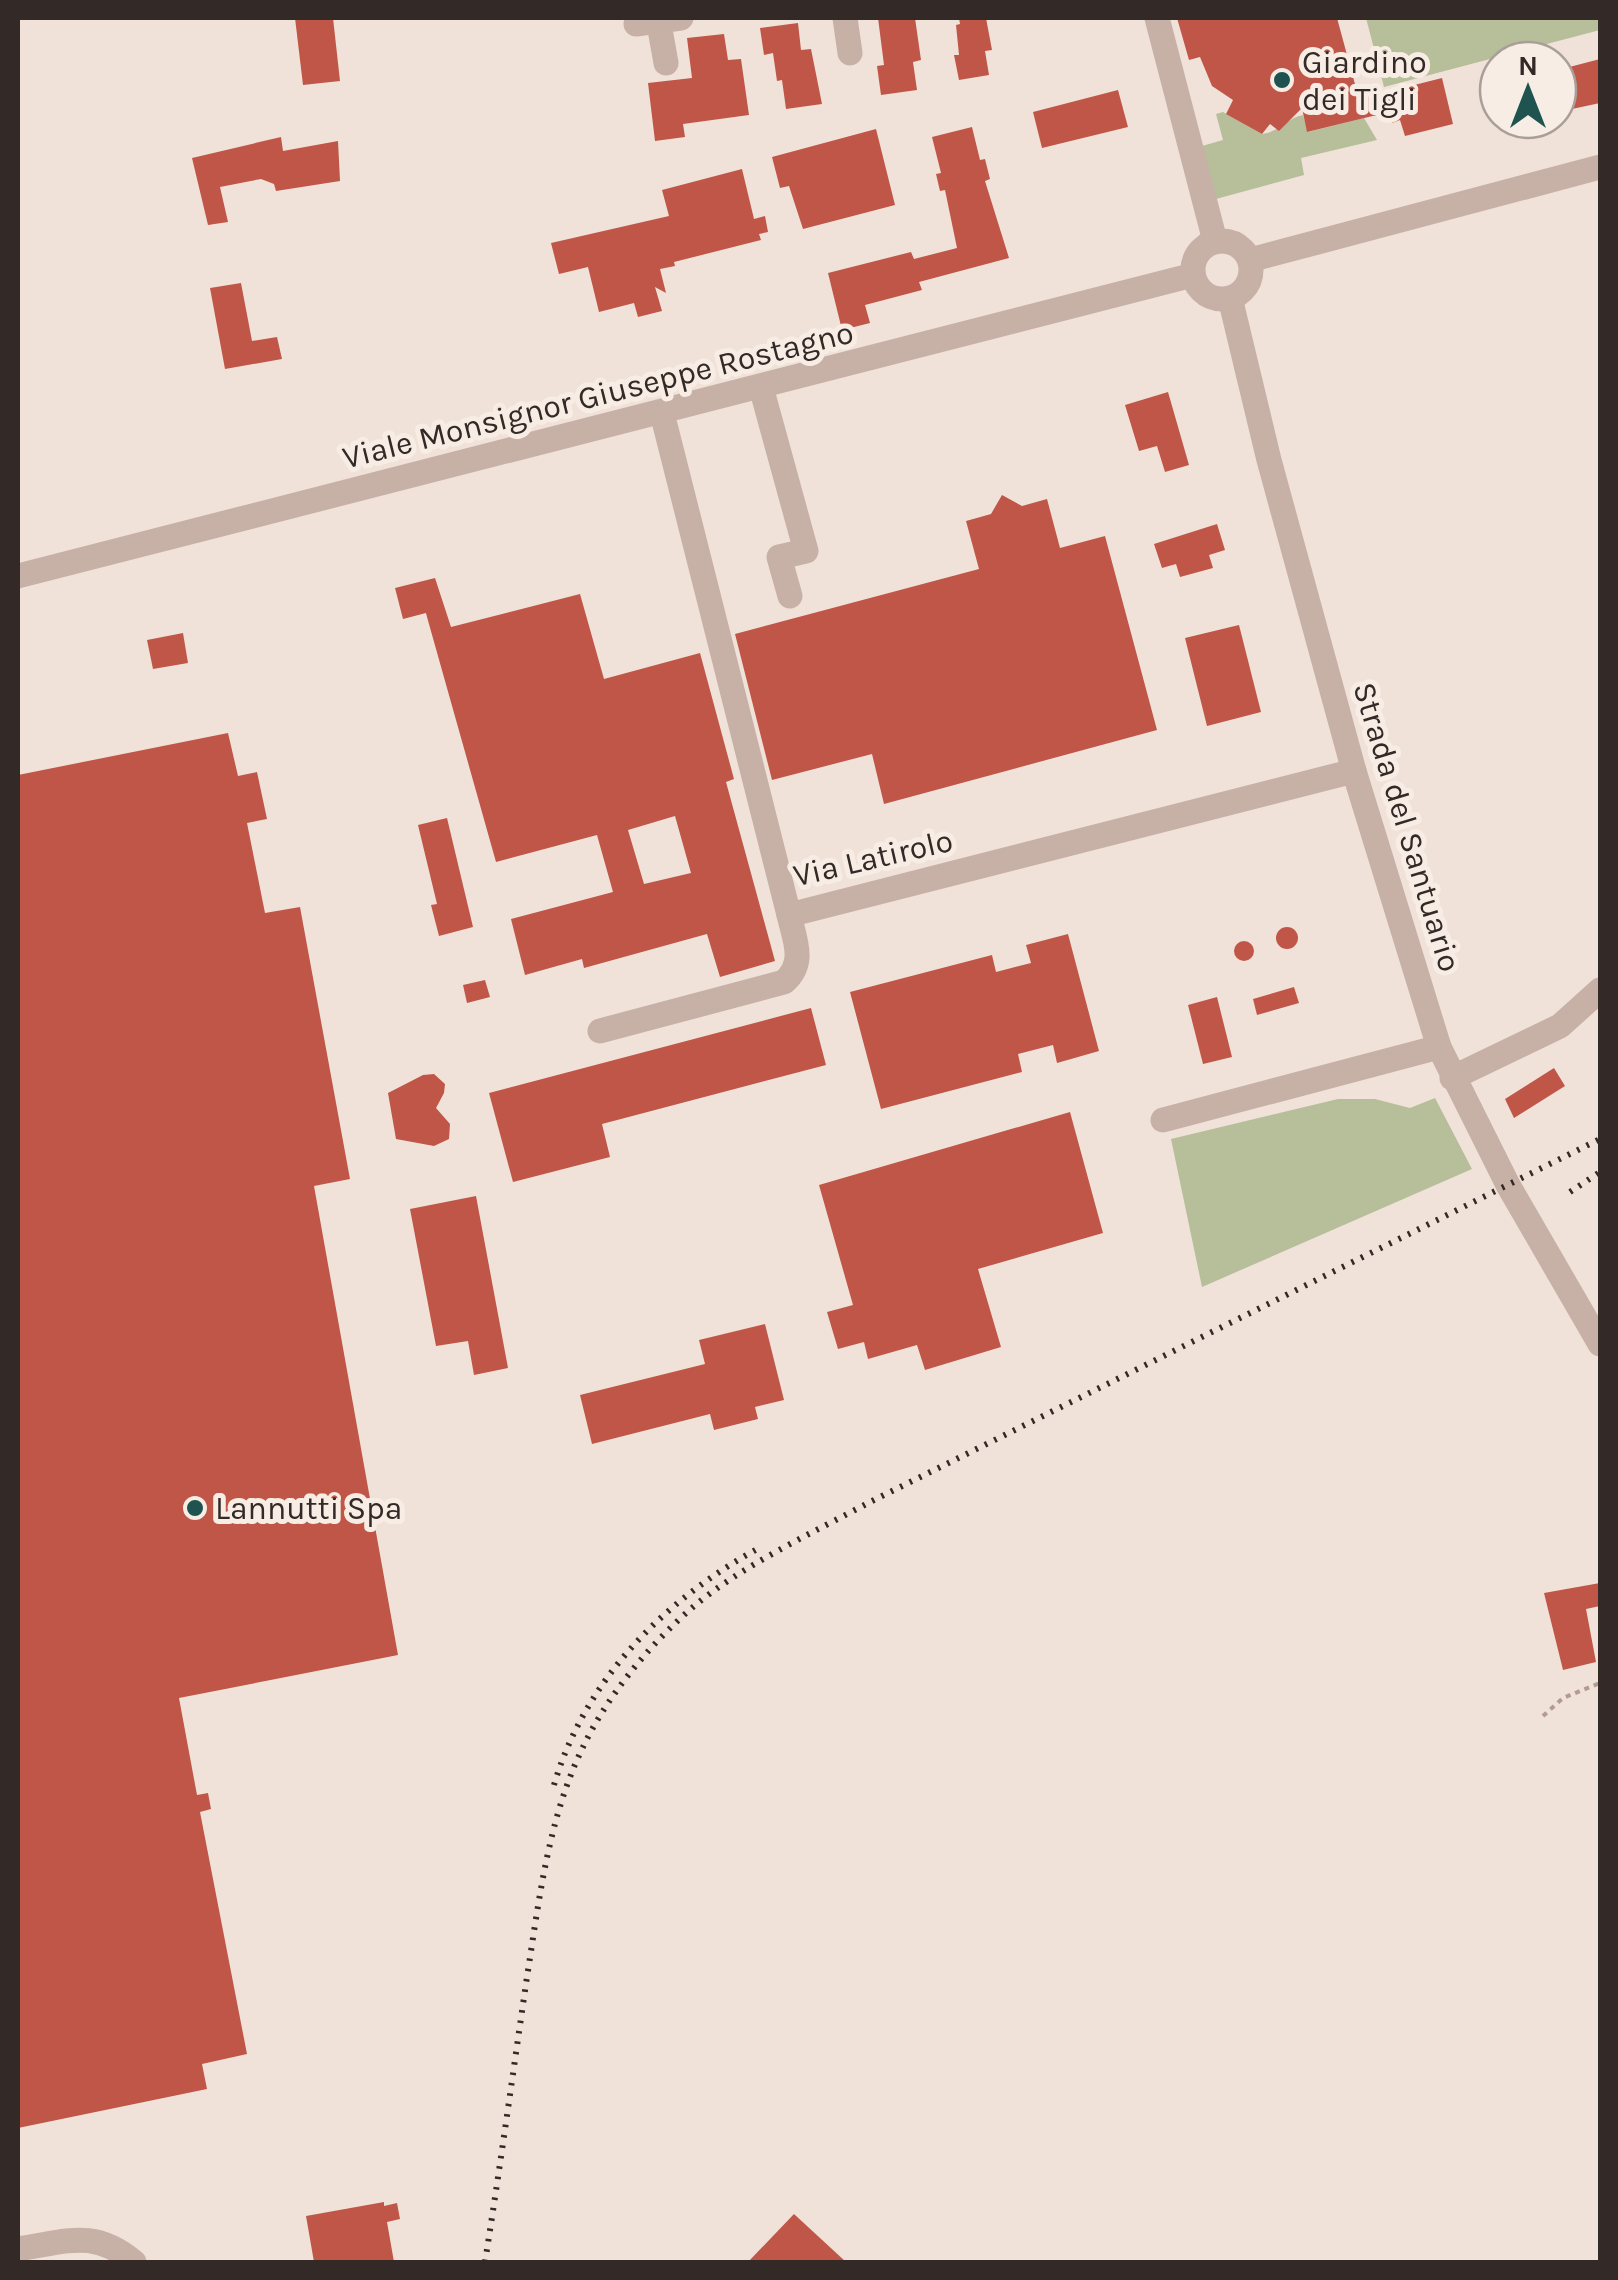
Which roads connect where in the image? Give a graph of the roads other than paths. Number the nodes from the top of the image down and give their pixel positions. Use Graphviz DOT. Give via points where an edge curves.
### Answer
graph roads {
  1 [pos="845,18"];
  2 [pos="1157,18"];
  3 [pos="658,20"];
  4 [pos="850,53"];
  5 [pos="666,63"];
  6 [pos="1600,168"];
  7 [pos="1215,241"];
  8 [pos="1250,260"];
  9 [pos="1193,275"];
  10 [pos="1230,298"];
  11 [pos="761,387"];
  12 [pos="662,413"];
  13 [pos="18,576"];
  14 [pos="790,596"];
  15 [pos="1354,770"];
  16 [pos="789,916"];
  17 [pos="1600,990"];
  18 [pos="600,1031"];
  19 [pos="1439,1046"];
  20 [pos="1452,1078"];
  21 [pos="1163,1120"];
  22 [pos="1600,1344"];
  23 [pos="18,2250"];
  24 [pos="134,2262"];
  1 -- 4 [label="street"];
  2 -- 7 [label="street"];
  3 -- 5 [label="street"];
  6 -- 8 [label="street"];
  7 -- 8 [label="street" via="1240,246"];
  7 -- 9 [label="street" via="1195,258"];
  8 -- 10 [label="street" via="1246,288"];
  9 -- 10 [label="street" via="1202,292"];
  9 -- 11 [label="street, Viale Monsignor Giuseppe Rostagno"];
  10 -- 15 [label="street, Strada del Santuario"];
  11 -- 12 [label="street, Viale Monsignor Giuseppe Rostagno"];
  11 -- 14 [label="street" via="806,551 779,558"];
  12 -- 13 [label="street, Viale Monsignor Giuseppe Rostagno"];
  12 -- 16 [label="street, Via Latirolo"];
  15 -- 16 [label="street, Via Latirolo"];
  15 -- 19 [label="street, Strada del Santuario"];
  16 -- 18 [label="street" via="799,959 784,982"];
  17 -- 20 [label="street" via="1560,1026"];
  19 -- 20 [label="street, Strada del Santuario"];
  19 -- 21 [label="street"];
  20 -- 22 [label="street, Strada del Santuario"];
  23 -- 24 [label="street" via="94,2240"];
}
